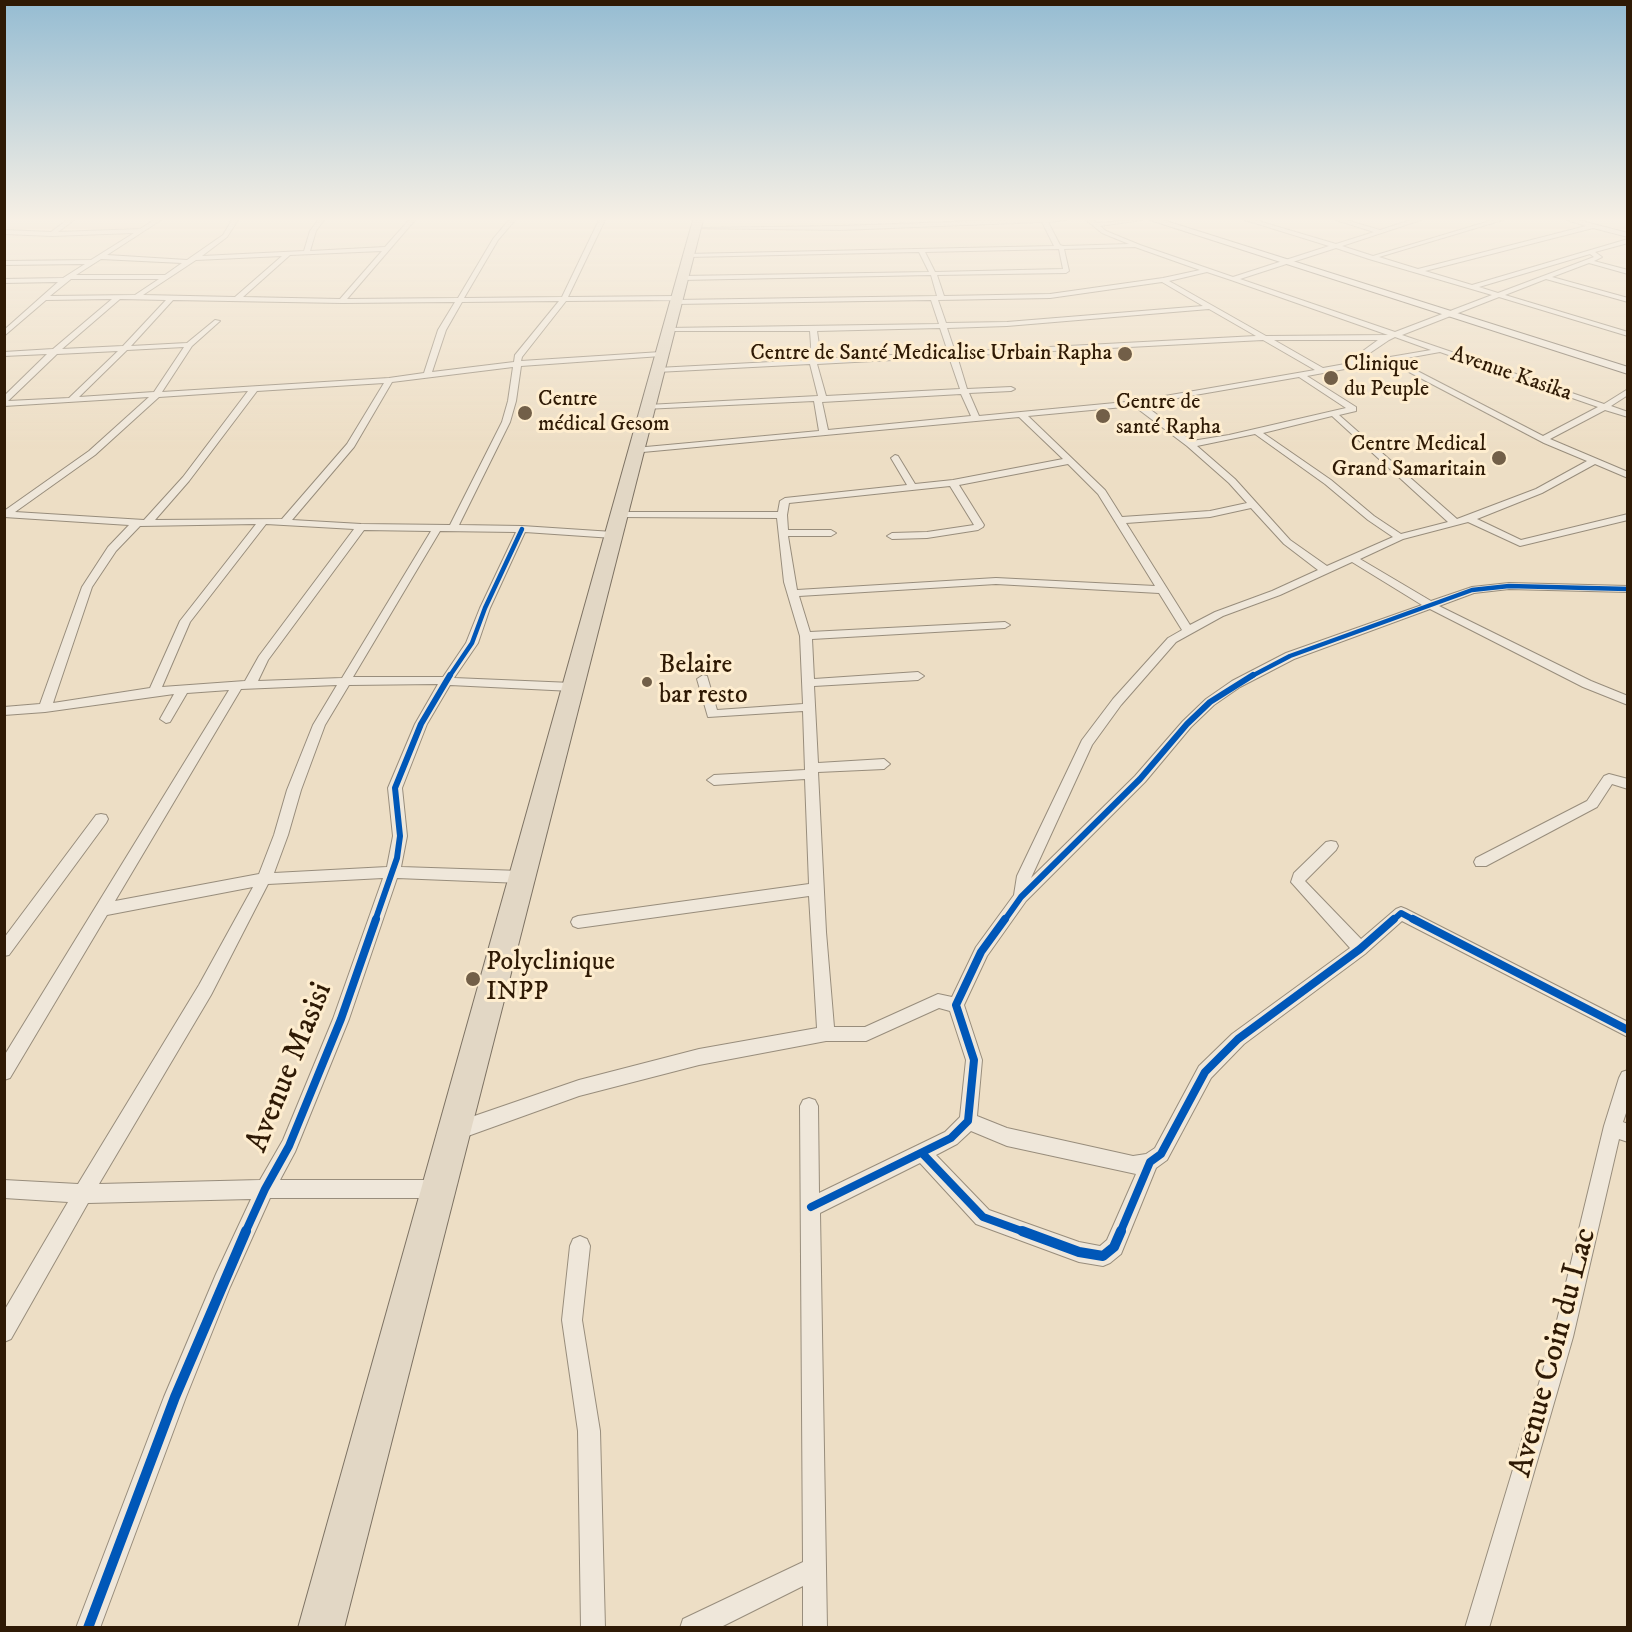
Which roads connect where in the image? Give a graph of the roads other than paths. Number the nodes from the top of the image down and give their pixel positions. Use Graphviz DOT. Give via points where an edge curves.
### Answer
graph roads {
  1 [pos="240,296"];
  2 [pos="346,296"];
  3 [pos="461,296"];
  4 [pos="565,296"];
  5 [pos="677,296"];
  6 [pos="1012,296"];
  7 [pos="1191,296"];
  8 [pos="1280,296"];
  9 [pos="1391,296"];
  10 [pos="1494,296"];
  11 [pos="1501,296"];
  12 [pos="119,297"];
  13 [pos="136,297"];
  14 [pos="171,297"];
  15 [pos="46,298"];
  16 [pos="937,298"];
  17 [pos="237,299"];
  18 [pos="564,299"];
  19 [pos="459,300"];
  20 [pos="676,300"];
  21 [pos="342,301"];
  22 [pos="1210,307"];
  23 [pos="1447,314"];
  24 [pos="217,321"];
  25 [pos="942,327"];
  26 [pos="813,330"];
  27 [pos="4,334"];
  28 [pos="1628,334"];
  29 [pos="1390,336"];
  30 [pos="1262,338"];
  31 [pos="189,345"];
  32 [pos="126,347"];
  33 [pos="1441,350"];
  34 [pos="55,351"];
  35 [pos="662,351"];
  36 [pos="4,354"];
  37 [pos="953,355"];
  38 [pos="1389,359"];
  39 [pos="813,362"];
  40 [pos="517,364"];
  41 [pos="1347,365"];
  42 [pos="1321,370"];
  43 [pos="1628,371"];
  44 [pos="1299,374"];
  45 [pos="427,376"];
  46 [pos="389,380"];
  47 [pos="254,389"];
  48 [pos="1011,389"];
  49 [pos="964,392"];
  50 [pos="1628,392"];
  51 [pos="156,395"];
  52 [pos="72,399"];
  53 [pos="820,400"];
  54 [pos="4,403"];
  55 [pos="1136,403"];
  56 [pos="647,406"];
  57 [pos="1605,407"];
  58 [pos="1021,414"];
  59 [pos="1334,414"];
  60 [pos="1628,415"];
  61 [pos="976,418"];
  62 [pos="1257,432"];
  63 [pos="824,433"];
  64 [pos="1542,439"];
  65 [pos="1190,444"];
  66 [pos="635,451"];
  67 [pos="895,458"];
  68 [pos="1070,461"];
  69 [pos="1594,461"];
  70 [pos="1628,475"];
  71 [pos="953,483"];
  72 [pos="913,488"];
  73 [pos="1253,505"];
  74 [pos="5,514"];
  75 [pos="782,515"];
  76 [pos="1628,517"];
  77 [pos="1469,519"];
  78 [pos="1121,520"];
  79 [pos="263,521"];
  80 [pos="1454,522"];
  81 [pos="142,523"];
  82 [pos="284,523"];
  83 [pos="616,525"];
  84 [pos="361,527"];
  85 [pos="437,528"];
  86 [pos="453,528"];
  87 [pos="522,529"];
  88 [pos="783,532"];
  89 [pos="831,533"];
  90 [pos="892,536"];
  91 [pos="1401,537"];
  92 [pos="1352,558"];
  93 [pos="1326,570"];
  94 [pos="1628,589"];
  95 [pos="1164,590"];
  96 [pos="793,594"];
  97 [pos="1428,604"];
  98 [pos="1005,625"];
  99 [pos="1188,631"];
  100 [pos="806,636"];
  101 [pos="918,676"];
  102 [pos="703,679"];
  103 [pos="345,681"];
  104 [pos="446,681"];
  105 [pos="809,683"];
  106 [pos="244,685"];
  107 [pos="572,687"];
  108 [pos="183,689"];
  109 [pos="154,691"];
  110 [pos="1628,701"];
  111 [pos="810,707"];
  112 [pos="45,708"];
  113 [pos="4,711"];
  114 [pos="166,719"];
  115 [pos="884,764"];
  116 [pos="811,771"];
  117 [pos="714,780"];
  118 [pos="1628,784"];
  119 [pos="101,819"];
  120 [pos="1331,846"];
  121 [pos="1481,862"];
  122 [pos="391,872"];
  123 [pos="521,877"];
  124 [pos="264,879"];
  125 [pos="816,889"];
  126 [pos="1021,897"];
  127 [pos="105,909"];
  128 [pos="578,922"];
  129 [pos="1360,949"];
  130 [pos="4,951"];
  131 [pos="956,1005"];
  132 [pos="1628,1030"];
  133 [pos="826,1034"];
  134 [pos="4,1072"];
  135 [pos="1628,1078"];
  136 [pos="809,1106"];
  137 [pos="968,1121"];
  138 [pos="1620,1130"];
  139 [pos="452,1133"];
  140 [pos="922,1154"];
  141 [pos="1149,1162"];
  142 [pos="265,1189"];
  143 [pos="438,1189"];
  144 [pos="4,1190"];
  145 [pos="82,1194"];
  146 [pos="811,1207"];
  147 [pos="580,1246"];
  148 [pos="4,1332"];
  149 [pos="815,1568"];
  150 [pos="88,1628"];
  151 [pos="321,1628"];
  152 [pos="593,1628"];
  153 [pos="692,1628"];
  154 [pos="815,1628"];
  155 [pos="1476,1628"];
  1 -- 17 [label="street"];
  2 -- 21 [label="street"];
  3 -- 19 [label="street"];
  4 -- 18 [label="street"];
  5 -- 20 [label="highway"];
  6 -- 16 [label="street"];
  7 -- 22 [label="street"];
  8 -- 29 [label="street, Avenue Kasika"];
  9 -- 23 [label="street"];
  10 -- 23 [label="street"];
  11 -- 28 [label="street"];
  12 -- 13 [label="street"];
  12 -- 15 [label="street"];
  12 -- 34 [label="street"];
  13 -- 14 [label="street"];
  14 -- 17 [label="street"];
  14 -- 32 [label="street"];
  15 -- 27 [label="street"];
  16 -- 20 [label="street"];
  16 -- 25 [label="street"];
  17 -- 21 [label="street"];
  18 -- 19 [label="street"];
  18 -- 20 [label="street"];
  18 -- 40 [label="street" via="522,349"];
  19 -- 21 [label="street"];
  19 -- 45 [label="street" via="439,335"];
  20 -- 35 [label="highway"];
  22 -- 25 [label="street"];
  22 -- 30 [label="street"];
  23 -- 29 [label="street"];
  23 -- 43 [label="street"];
  24 -- 31 [label="street"];
  25 -- 26 [label="street"];
  25 -- 37 [label="street"];
  26 -- 35 [label="street"];
  26 -- 39 [label="street"];
  29 -- 30 [label="street"];
  29 -- 33 [label="street, Avenue Kasika"];
  29 -- 41 [label="street"];
  30 -- 37 [label="street"];
  30 -- 42 [label="street"];
  31 -- 32 [label="street"];
  31 -- 51 [label="street"];
  32 -- 34 [label="street"];
  32 -- 52 [label="street"];
  33 -- 38 [label="street"];
  33 -- 57 [label="street, Avenue Kasika"];
  34 -- 36 [label="street"];
  34 -- 54 [label="street"];
  35 -- 39 [label="street"];
  35 -- 40 [label="street"];
  35 -- 56 [label="highway"];
  37 -- 39 [label="street"];
  37 -- 49 [label="street"];
  38 -- 41 [label="street"];
  38 -- 64 [label="street"];
  39 -- 53 [label="street"];
  40 -- 45 [label="street"];
  40 -- 86 [label="street" via="506,422"];
  41 -- 42 [label="street"];
  42 -- 44 [label="street"];
  44 -- 55 [label="street"];
  44 -- 59 [label="street" via="1353,408"];
  45 -- 46 [label="street"];
  46 -- 47 [label="street"];
  46 -- 82 [label="street" via="351,445"];
  47 -- 51 [label="street"];
  47 -- 81 [label="street" via="186,479"];
  48 -- 49 [label="street"];
  49 -- 53 [label="street"];
  49 -- 61 [label="street"];
  50 -- 57 [label="street"];
  51 -- 52 [label="street"];
  51 -- 74 [label="street" via="92,453"];
  52 -- 54 [label="street"];
  53 -- 56 [label="street"];
  53 -- 63 [label="street"];
  55 -- 58 [label="street"];
  55 -- 65 [label="street"];
  56 -- 66 [label="highway"];
  57 -- 60 [label="street, Avenue Kasika"];
  57 -- 64 [label="street"];
  58 -- 61 [label="street"];
  58 -- 68 [label="street"];
  59 -- 62 [label="street"];
  59 -- 80 [label="street"];
  61 -- 63 [label="street"];
  62 -- 65 [label="street"];
  62 -- 91 [label="street"];
  63 -- 66 [label="street"];
  64 -- 69 [label="street"];
  65 -- 73 [label="street"];
  66 -- 83 [label="highway"];
  67 -- 72 [label="street"];
  68 -- 71 [label="street"];
  68 -- 78 [label="street" via="1102,492"];
  69 -- 70 [label="street"];
  69 -- 77 [label="street" via="1554,484"];
  71 -- 72 [label="street"];
  71 -- 90 [label="street" via="978,527"];
  72 -- 75 [label="street" via="789,500 785,501"];
  73 -- 78 [label="street" via="1210,514"];
  73 -- 93 [label="street" via="1287,542"];
  74 -- 81 [label="street"];
  75 -- 83 [label="street"];
  75 -- 88 [label="street"];
  76 -- 77 [label="street" via="1520,543"];
  77 -- 80 [label="street"];
  78 -- 95 [label="street"];
  79 -- 81 [label="street"];
  79 -- 82 [label="street"];
  79 -- 109 [label="street" via="184,621"];
  80 -- 91 [label="street"];
  81 -- 112 [label="street" via="112,549 87,587"];
  82 -- 84 [label="street"];
  83 -- 87 [label="street"];
  83 -- 107 [label="highway"];
  84 -- 85 [label="street"];
  84 -- 106 [label="street"];
  85 -- 86 [label="street"];
  85 -- 103 [label="street"];
  86 -- 87 [label="street"];
  87 -- 104 [label="street, Avenue Masisi" via="472,643"];
  88 -- 89 [label="street"];
  88 -- 96 [label="street"];
  91 -- 92 [label="street"];
  92 -- 93 [label="street"];
  92 -- 97 [label="street"];
  93 -- 99 [label="street" via="1219,614"];
  94 -- 97 [label="street" via="1491,586"];
  95 -- 96 [label="street" via="996,581"];
  95 -- 99 [label="street"];
  96 -- 100 [label="street"];
  97 -- 110 [label="street"];
  97 -- 126 [label="street" via="1290,656 1218,696"];
  98 -- 100 [label="street"];
  99 -- 126 [label="street" via="1154,658 1086,743 1024,876"];
  100 -- 105 [label="street"];
  101 -- 105 [label="street"];
  102 -- 111 [label="street" via="712,714"];
  103 -- 104 [label="street"];
  103 -- 106 [label="street"];
  103 -- 124 [label="street" via="319,725"];
  104 -- 107 [label="street"];
  104 -- 122 [label="street, Avenue Masisi" via="421,724 394,788 400,836"];
  105 -- 111 [label="street"];
  106 -- 108 [label="street"];
  106 -- 127 [label="street"];
  107 -- 123 [label="highway"];
  108 -- 109 [label="street"];
  108 -- 114 [label="street"];
  109 -- 112 [label="street"];
  111 -- 116 [label="street"];
  112 -- 113 [label="street"];
  115 -- 116 [label="street"];
  116 -- 117 [label="street"];
  116 -- 125 [label="street"];
  118 -- 121 [label="street" via="1609,779 1592,804"];
  119 -- 130 [label="street"];
  120 -- 129 [label="street" via="1298,882"];
  122 -- 123 [label="street"];
  122 -- 124 [label="street"];
  122 -- 142 [label="street, Avenue Masisi" via="341,1019 289,1146"];
  123 -- 139 [label="highway"];
  124 -- 127 [label="street"];
  124 -- 145 [label="street" via="205,990"];
  125 -- 128 [label="street"];
  125 -- 133 [label="street"];
  126 -- 131 [label="street" via="981,952"];
  127 -- 134 [label="street"];
  129 -- 132 [label="street" via="1401,913"];
  129 -- 141 [label="street" via="1243,1035 1205,1072 1161,1154"];
  131 -- 133 [label="street" via="938,1001 866,1034"];
  131 -- 137 [label="street" via="974,1060"];
  133 -- 139 [label="street" via="699,1057 579,1088"];
  135 -- 138 [label="street, Avenue Coin du Lac"];
  136 -- 146 [label="street"];
  137 -- 140 [label="street" via="951,1138"];
  137 -- 141 [label="street" via="1007,1137 1133,1165"];
  138 -- 155 [label="street, Avenue Coin du Lac"];
  139 -- 143 [label="highway"];
  140 -- 141 [label="street" via="983,1217 1079,1252 1103,1256 1114,1247"];
  140 -- 146 [label="street"];
  142 -- 143 [label="street"];
  142 -- 145 [label="street"];
  142 -- 150 [label="street, Avenue Masisi" via="175,1397"];
  143 -- 151 [label="highway"];
  144 -- 145 [label="street"];
  145 -- 148 [label="street"];
  146 -- 149 [label="street"];
  147 -- 152 [label="street" via="572,1320 589,1431"];
  149 -- 153 [label="street"];
  149 -- 154 [label="street"];
}
